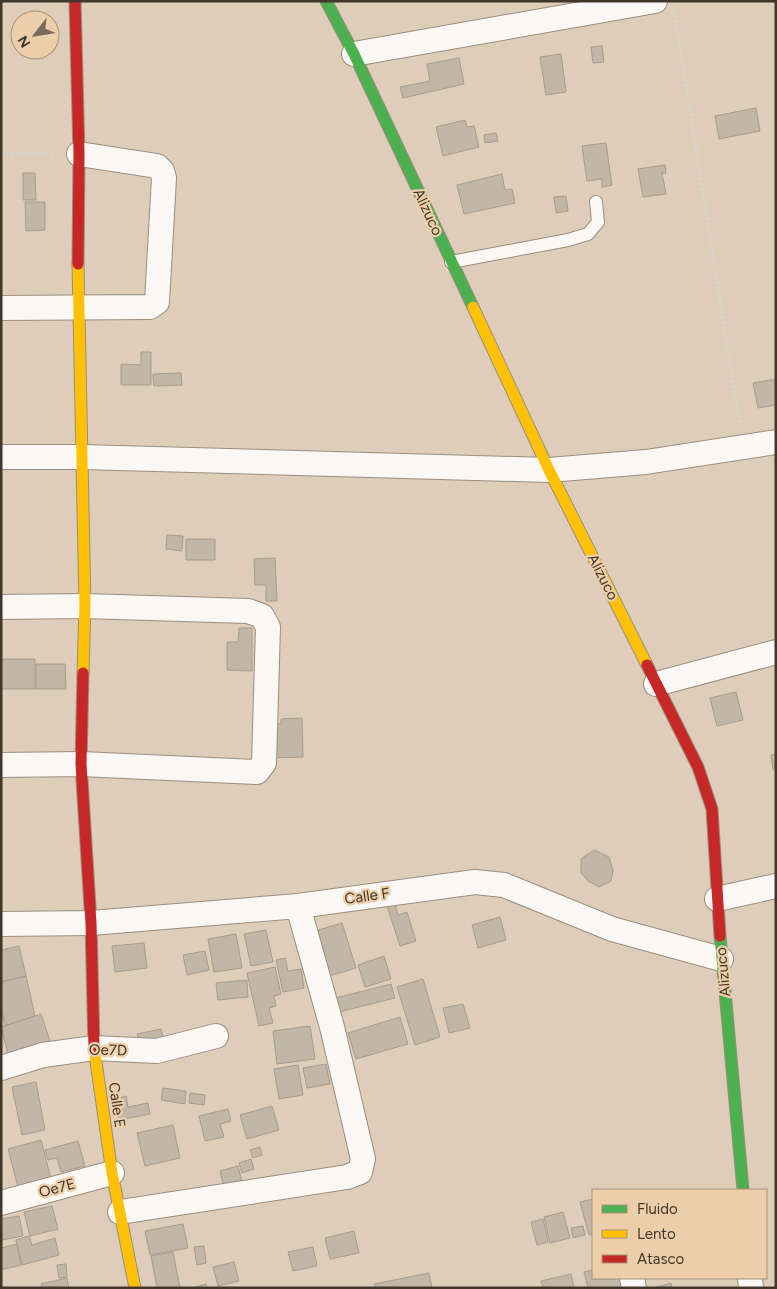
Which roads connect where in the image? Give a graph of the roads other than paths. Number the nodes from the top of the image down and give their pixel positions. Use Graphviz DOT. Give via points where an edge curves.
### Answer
graph roads {
  1 [pos="74,1"];
  2 [pos="326,1"];
  3 [pos="655,1"];
  4 [pos="354,54"];
  5 [pos="79,154"];
  6 [pos="596,202"];
  7 [pos="451,262"];
  8 [pos="1,308"];
  9 [pos="77,308"];
  10 [pos="776,442"];
  11 [pos="81,457"];
  12 [pos="1,458"];
  13 [pos="549,470"];
  14 [pos="85,606"];
  15 [pos="1,607"];
  16 [pos="776,652"];
  17 [pos="656,684"];
  18 [pos="81,764"];
  19 [pos="1,765"];
  20 [pos="776,886"];
  21 [pos="717,899"];
  22 [pos="298,906"];
  23 [pos="1,924"];
  24 [pos="91,924"];
  25 [pos="721,959"];
  26 [pos="216,1036"];
  27 [pos="94,1048"];
  28 [pos="1,1068"];
  29 [pos="112,1173"];
  30 [pos="743,1189"];
  31 [pos="1,1203"];
  32 [pos="120,1212"];
  33 [pos="135,1288"];
  1 -- 5 [label="street, Calle E"];
  2 -- 4 [label="street, Alizuco"];
  3 -- 4 [label="street"];
  4 -- 7 [label="street, Alizuco"];
  5 -- 9 [label="street, Calle E"];
  5 -- 9 [label="street" via="156,166 164,178 157,302 150,307"];
  6 -- 7 [label="lane" via="598,222 588,234"];
  7 -- 13 [label="street, Alizuco"];
  8 -- 9 [label="street"];
  9 -- 11 [label="street, Calle E"];
  10 -- 13 [label="street" via="646,462"];
  11 -- 12 [label="street"];
  11 -- 13 [label="street"];
  11 -- 14 [label="street, Calle E"];
  13 -- 17 [label="street, Alizuco"];
  14 -- 15 [label="street"];
  14 -- 18 [label="street, Calle E"];
  14 -- 18 [label="street" via="248,611 262,616 268,627 264,763 257,772"];
  16 -- 17 [label="street"];
  17 -- 21 [label="street, Alizuco" via="698,767 712,809"];
  18 -- 19 [label="street"];
  18 -- 24 [label="street, Calle E"];
  20 -- 21 [label="street"];
  21 -- 25 [label="street, Alizuco"];
  22 -- 24 [label="street, Calle F"];
  22 -- 25 [label="street, Calle F" via="475,882 504,885 612,929"];
  22 -- 32 [label="street" via="332,1027 363,1158 360,1172 347,1177"];
  23 -- 24 [label="street, Calle F"];
  24 -- 27 [label="street, Calle E"];
  25 -- 30 [label="street, Alizuco"];
  26 -- 27 [label="street, Oe7D" via="157,1051"];
  27 -- 28 [label="street, Oe7D" via="44,1055"];
  27 -- 29 [label="street, Calle E"];
  29 -- 31 [label="street, Oe7E"];
  29 -- 32 [label="street, Calle E"];
  32 -- 33 [label="street, Calle E"];
}
